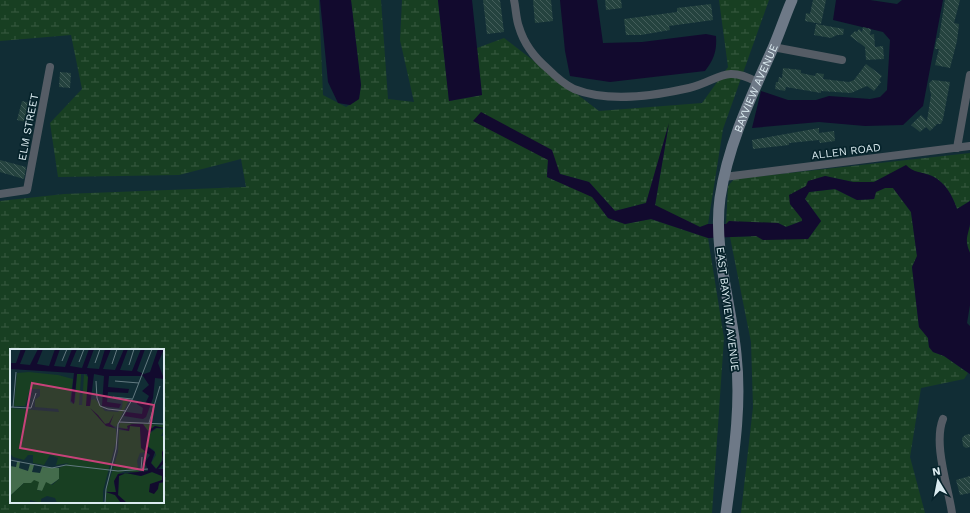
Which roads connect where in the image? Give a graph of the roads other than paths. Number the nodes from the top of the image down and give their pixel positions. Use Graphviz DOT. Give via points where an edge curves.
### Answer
graph roads {
  1 [pos="514,0"];
  2 [pos="792,0"];
  3 [pos="773,47"];
  4 [pos="842,60"];
  5 [pos="50,67"];
  6 [pos="970,75"];
  7 [pos="757,82"];
  8 [pos="970,146"];
  9 [pos="957,148"];
  10 [pos="724,177"];
  11 [pos="0,194"];
  12 [pos="943,419"];
  13 [pos="726,513"];
  14 [pos="952,513"];
  1 -- 7 [label="street" via="519,27 530,51 558,79 575,89 623,97 690,88 727,73 746,76"];
  2 -- 3 [label="main road, BAYVIEW AVENUE"];
  3 -- 4 [label="street"];
  3 -- 7 [label="main road, BAYVIEW AVENUE"];
  5 -- 11 [label="street, ELM STREET" via="27,190"];
  6 -- 9 [label="street"];
  7 -- 10 [label="main road, BAYVIEW AVENUE" via="739,126"];
  8 -- 9 [label="street, ALLEN ROAD"];
  9 -- 10 [label="street, ALLEN ROAD"];
  10 -- 13 [label="main road, EAST BAYVIEW AVENUE" via="720,199 719,239 736,354 738,391"];
  12 -- 14 [label="street" via="939,429 939,442"];
}
